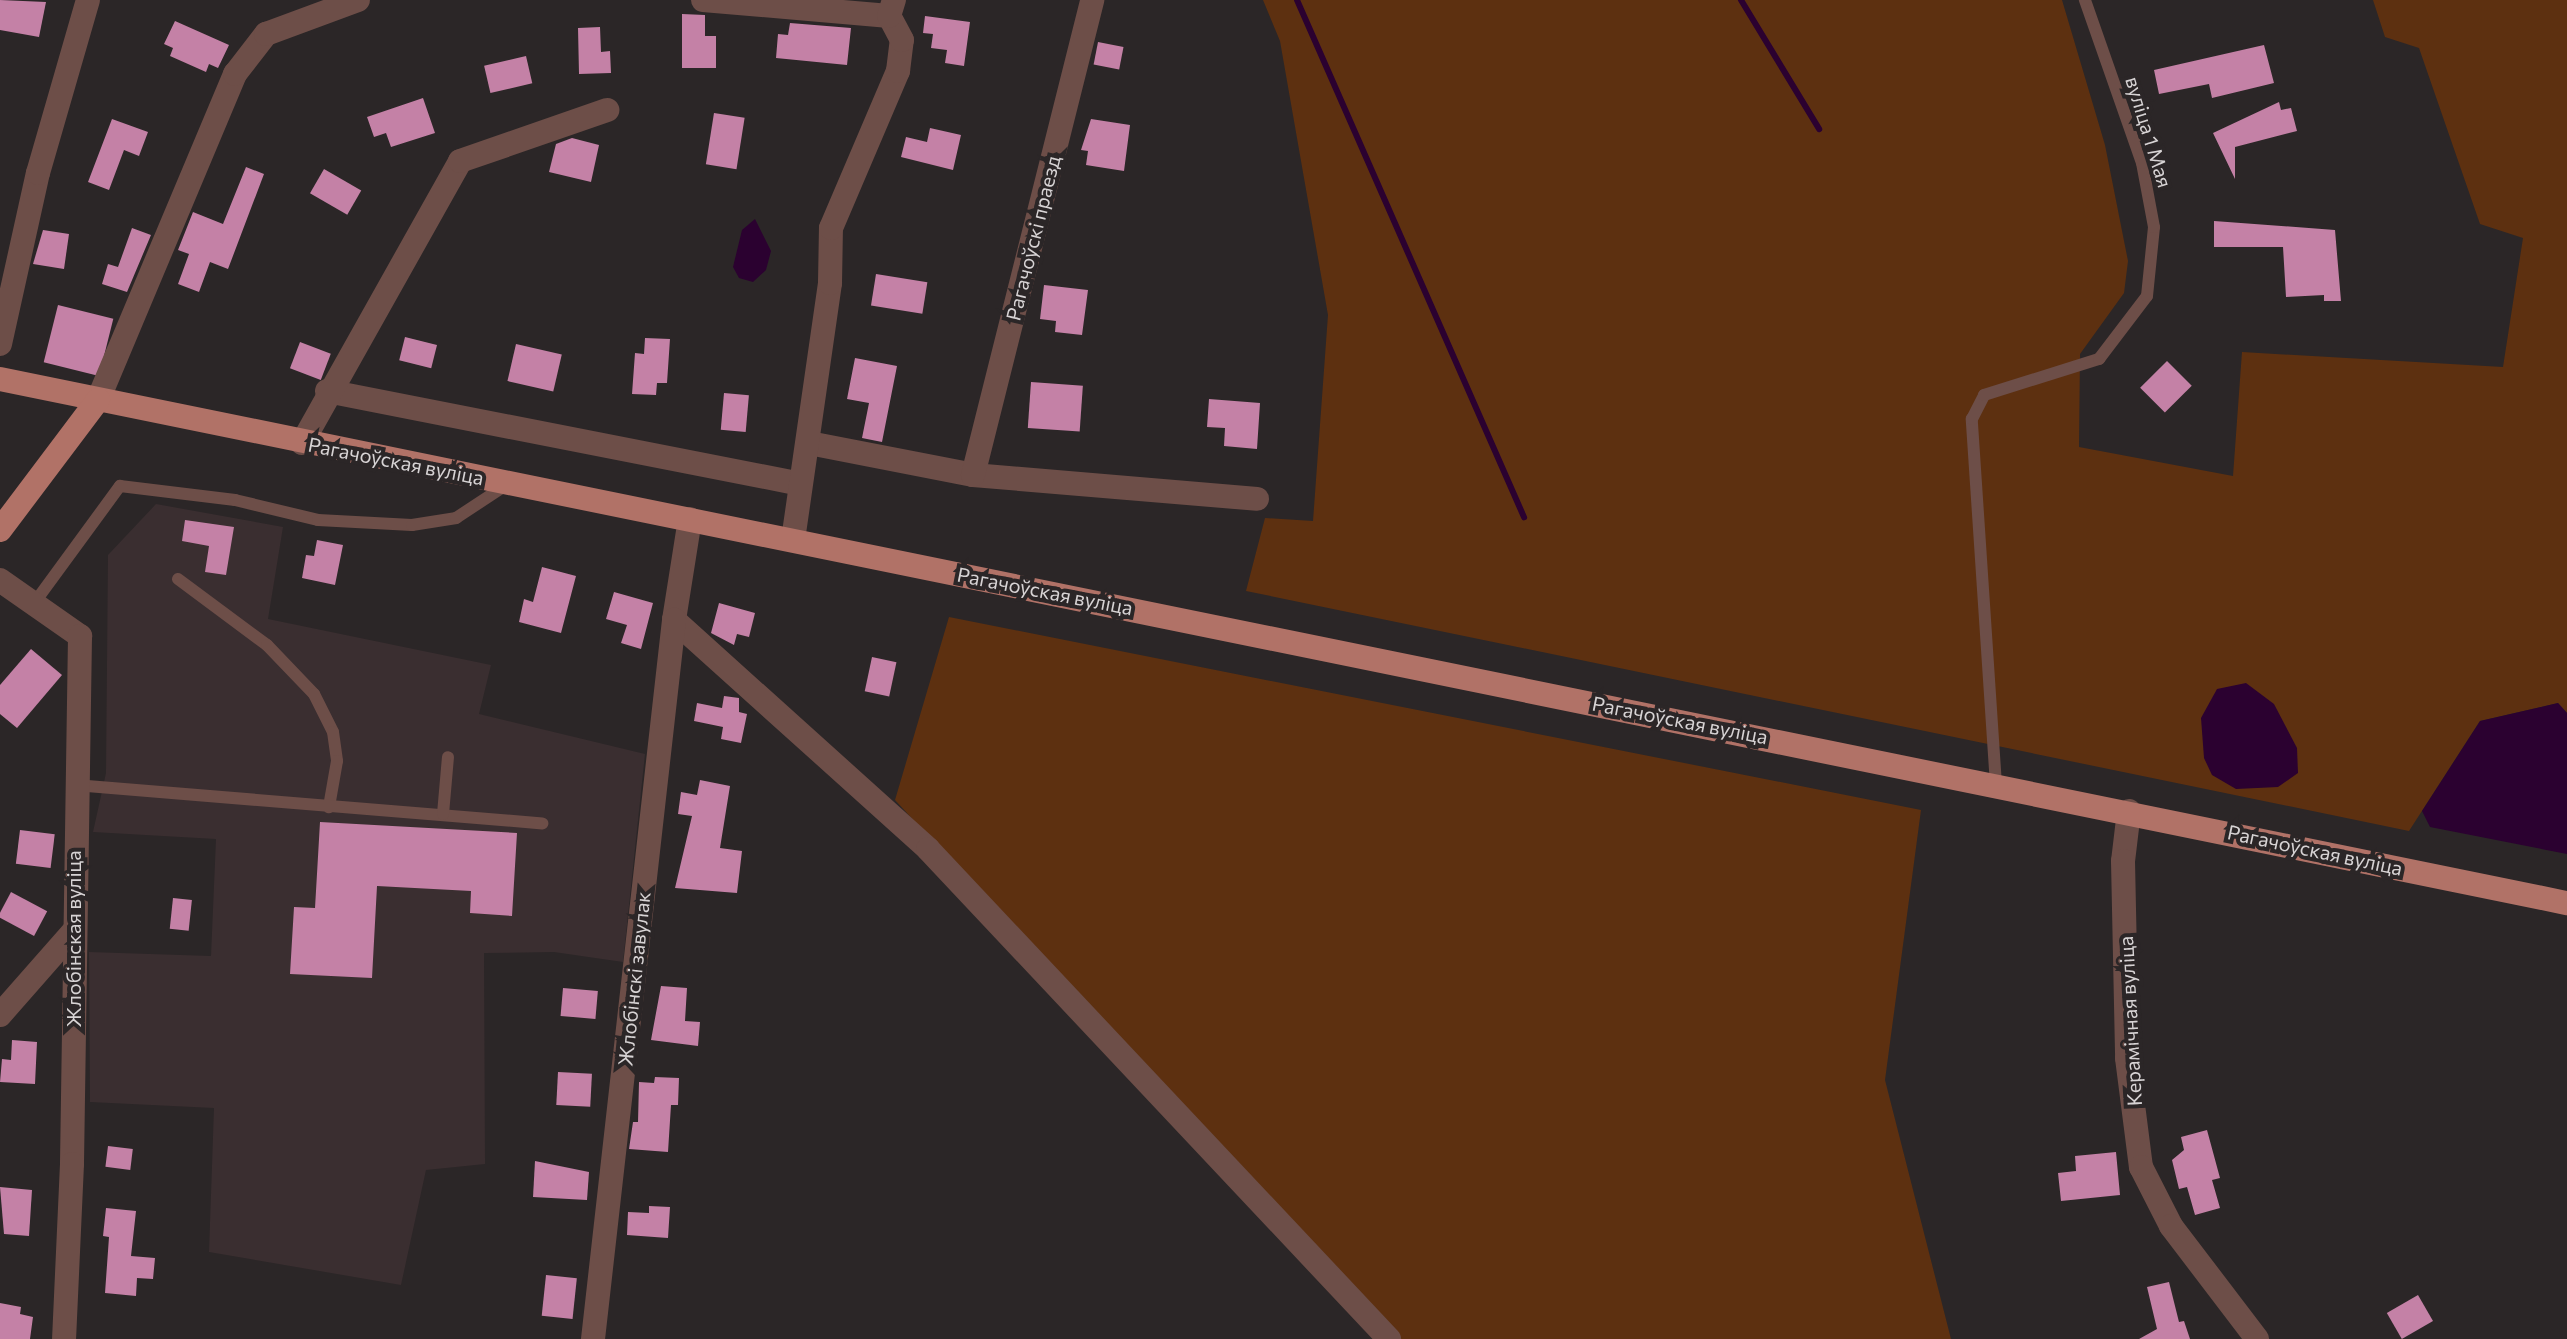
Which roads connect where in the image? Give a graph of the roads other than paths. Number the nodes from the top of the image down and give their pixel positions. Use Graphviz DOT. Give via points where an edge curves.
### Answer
graph roads {
  1 [pos="88,0"];
  2 [pos="703,0"];
  3 [pos="1092,0"];
  4 [pos="2085,0"];
  5 [pos="351,1"];
  6 [pos="891,8"];
  7 [pos="607,110"];
  8 [pos="0,344"];
  9 [pos="0,379"];
  10 [pos="327,391"];
  11 [pos="98,400"];
  12 [pos="302,443"];
  13 [pos="809,443"];
  14 [pos="973,475"];
  15 [pos="509,483"];
  16 [pos="799,484"];
  17 [pos="1257,499"];
  18 [pos="690,519"];
  19 [pos="0,530"];
  20 [pos="793,540"];
  21 [pos="178,579"];
  22 [pos="0,580"];
  23 [pos="35,602"];
  24 [pos="674,620"];
  25 [pos="448,757"];
  26 [pos="75,785"];
  27 [pos="1996,785"];
  28 [pos="329,807"];
  29 [pos="2129,811"];
  30 [pos="443,814"];
  31 [pos="542,823"];
  32 [pos="2567,903"];
  33 [pos="73,932"];
  34 [pos="0,1015"];
  35 [pos="64,1339"];
  36 [pos="593,1339"];
  37 [pos="1389,1339"];
  38 [pos="2257,1339"];
  1 -- 8 [label="street" via="38,173"];
  2 -- 6 [label="street"];
  3 -- 14 [label="street, Рагачоўскі праезд"];
  4 -- 27 [label="lane, вуліца 1 Мая" via="2142,163 2154,227 2147,296 2099,359 1984,395 1972,419"];
  5 -- 11 [label="street" via="266,34 235,74"];
  6 -- 13 [label="street" via="902,40 898,71 831,228 830,283"];
  7 -- 10 [label="street" via="460,161"];
  9 -- 11 [label="main road, Рагачоўская вуліца"];
  10 -- 12 [label="street"];
  10 -- 16 [label="street"];
  11 -- 12 [label="main road, Рагачоўская вуліца"];
  11 -- 19 [label="main road"];
  12 -- 15 [label="main road, Рагачоўская вуліца"];
  13 -- 14 [label="street"];
  13 -- 16 [label="street"];
  14 -- 17 [label="street"];
  15 -- 18 [label="main road, Рагачоўская вуліца"];
  15 -- 23 [label="lane" via="456,518 412,525 318,520 235,500 120,486"];
  16 -- 20 [label="street"];
  18 -- 20 [label="main road, Рагачоўская вуліца"];
  18 -- 24 [label="street, Жлобінскі завулак"];
  20 -- 27 [label="main road, Рагачоўская вуліца"];
  21 -- 28 [label="lane" via="267,645 314,694 333,732 337,761"];
  22 -- 23 [label="street, Жлобінская вуліца"];
  23 -- 26 [label="street, Жлобінская вуліца" via="80,636"];
  24 -- 36 [label="street, Жлобінскі завулак"];
  24 -- 37 [label="street" via="928,849"];
  25 -- 30 [label="lane"];
  26 -- 28 [label="lane"];
  26 -- 33 [label="street, Жлобінская вуліца"];
  27 -- 29 [label="main road, Рагачоўская вуліца"];
  28 -- 30 [label="lane"];
  29 -- 32 [label="main road, Рагачоўская вуліца"];
  29 -- 38 [label="street, Керамічная вуліца" via="2123,861 2127,1058 2141,1167 2171,1226"];
  30 -- 31 [label="lane"];
  33 -- 34 [label="street"];
  33 -- 35 [label="street, Жлобінская вуліца" via="72,1164"];
}
